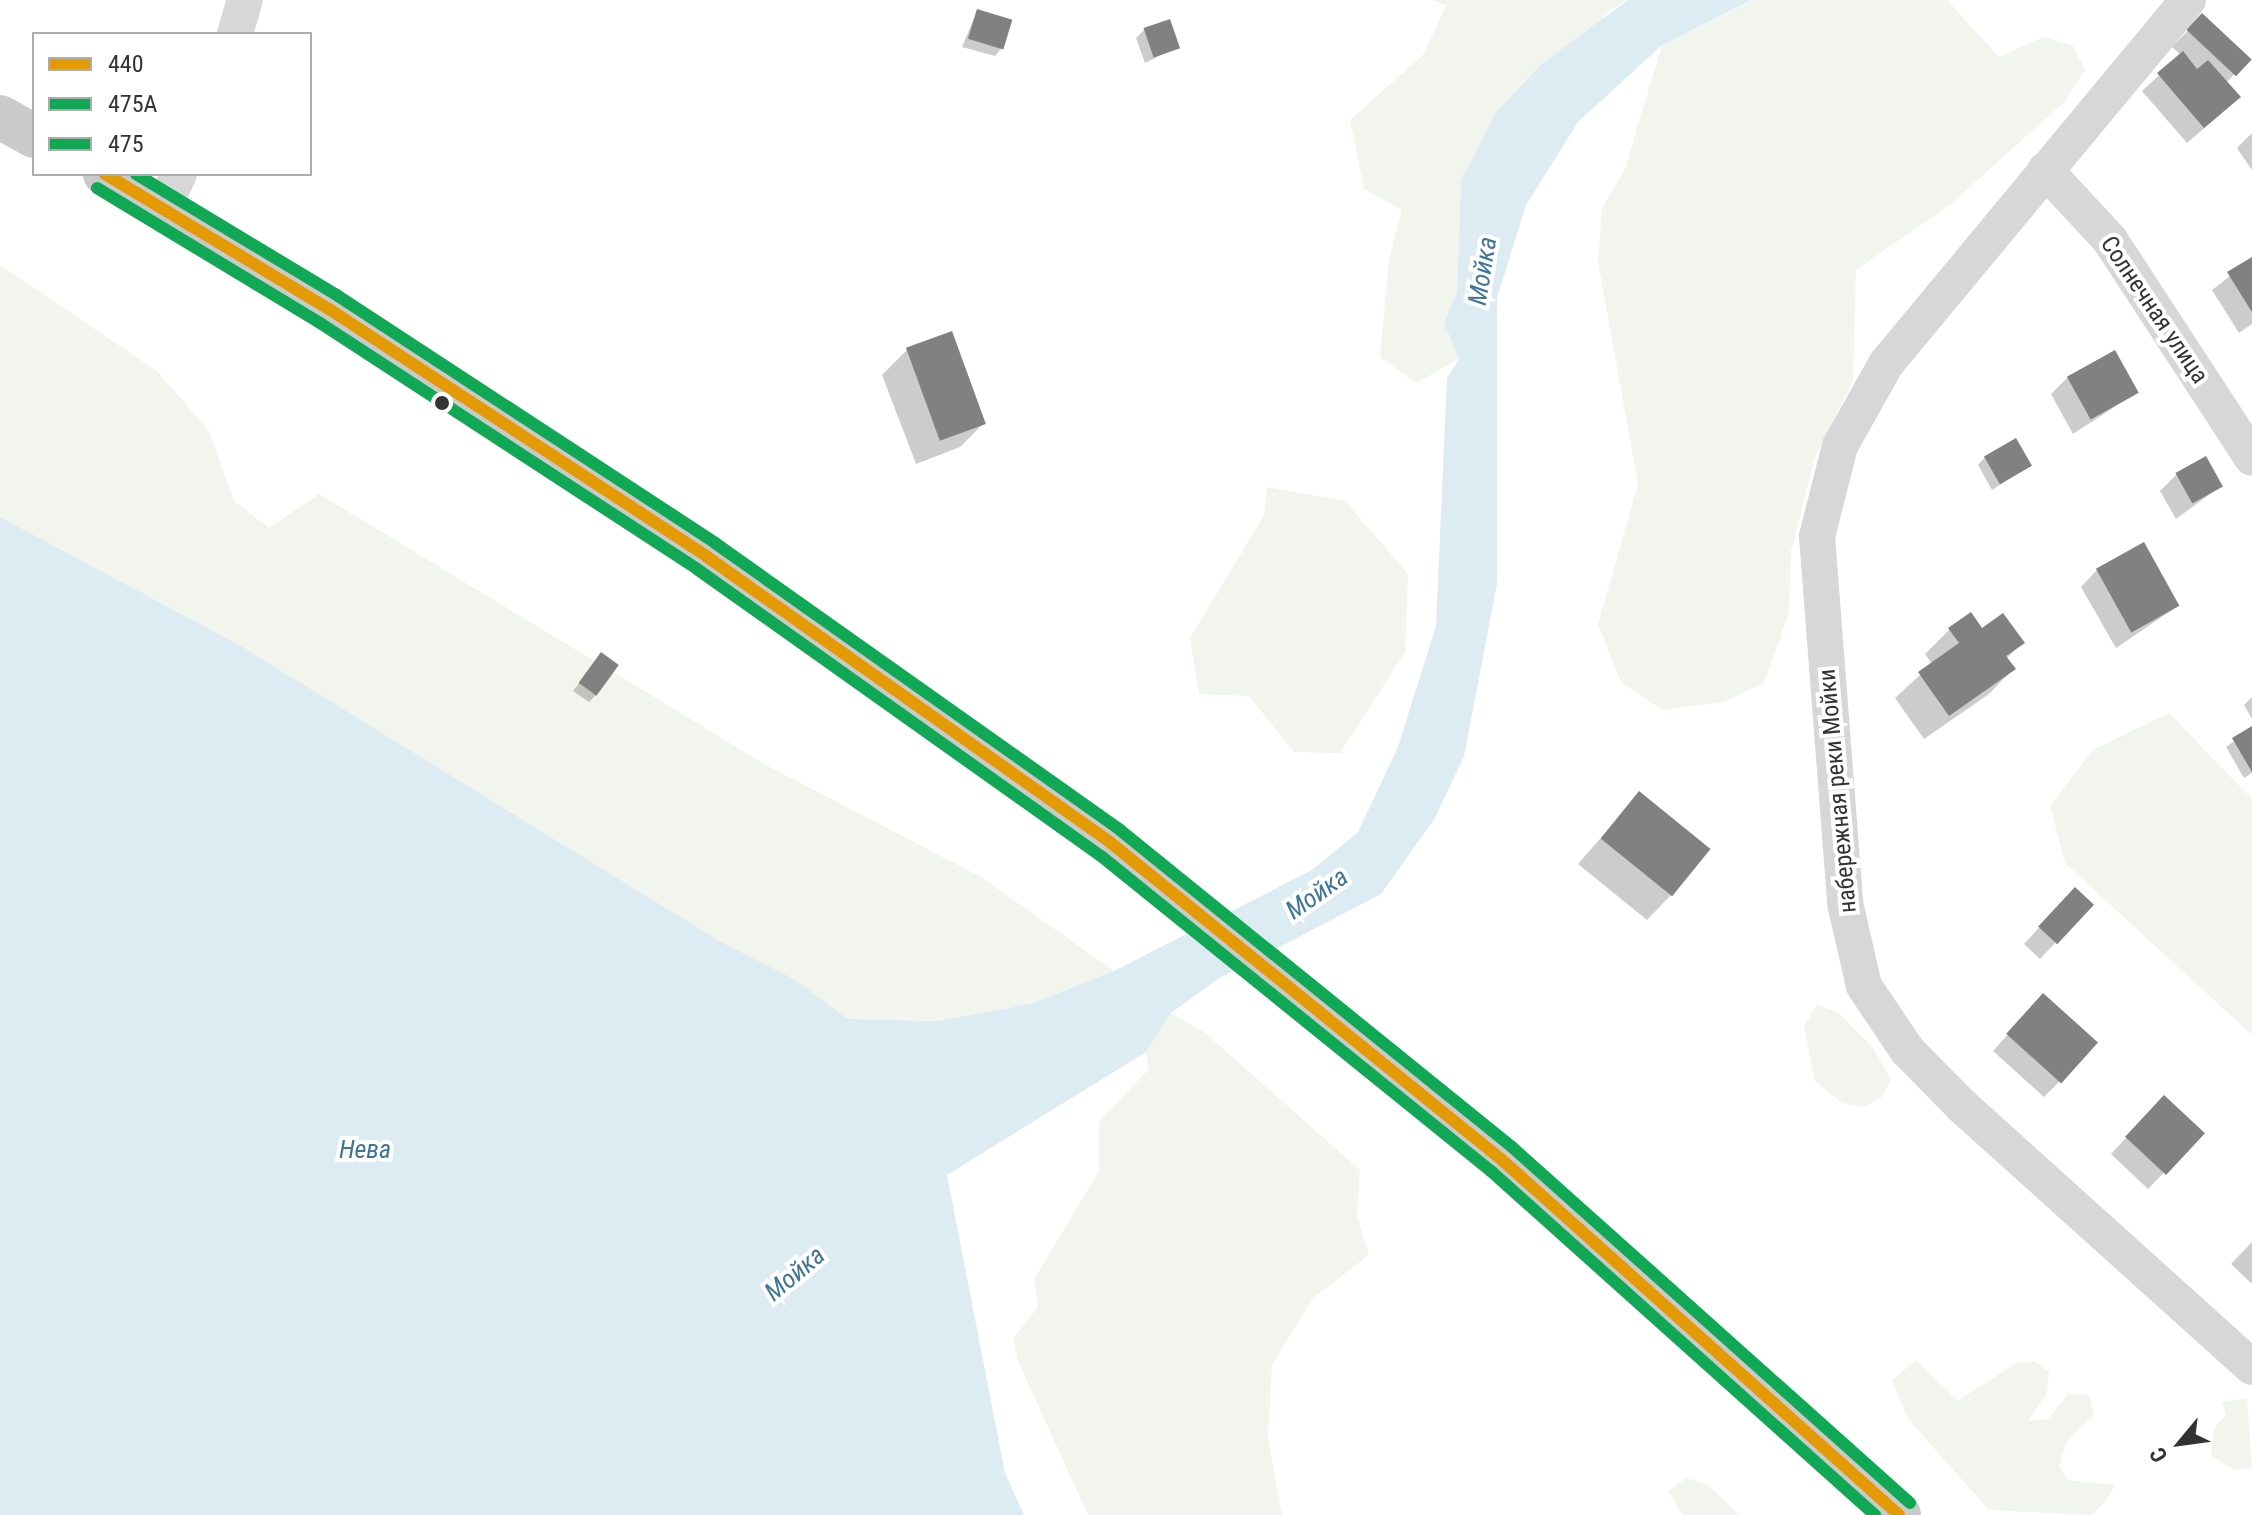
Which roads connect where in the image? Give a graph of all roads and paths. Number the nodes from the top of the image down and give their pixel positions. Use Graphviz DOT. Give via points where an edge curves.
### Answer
graph roads {
  1 [pos="245,0"];
  2 [pos="2188,0"];
  3 [pos="236,32"];
  4 [pos="0,117"];
  5 [pos="32,135"];
  6 [pos="2045,170"];
  7 [pos="113,176"];
  8 [pos="171,190"];
  9 [pos="2252,458"];
  10 [pos="2252,1367"];
  11 [pos="1899,1515"];
  1 -- 3 [label="street"];
  2 -- 6 [label="street, набережная реки Мойки"];
  4 -- 5 [label="main road"];
  6 -- 9 [label="street, Солнечная улица" via="2110,240"];
  6 -- 10 [label="street, набережная реки Мойки" via="1886,364 1840,446 1817,536 1845,903 1864,986 1907,1050"];
  7 -- 8 [label="main road"];
  8 -- 11 [label="main road" via="706,556 1111,843 1657,1295"];
}
